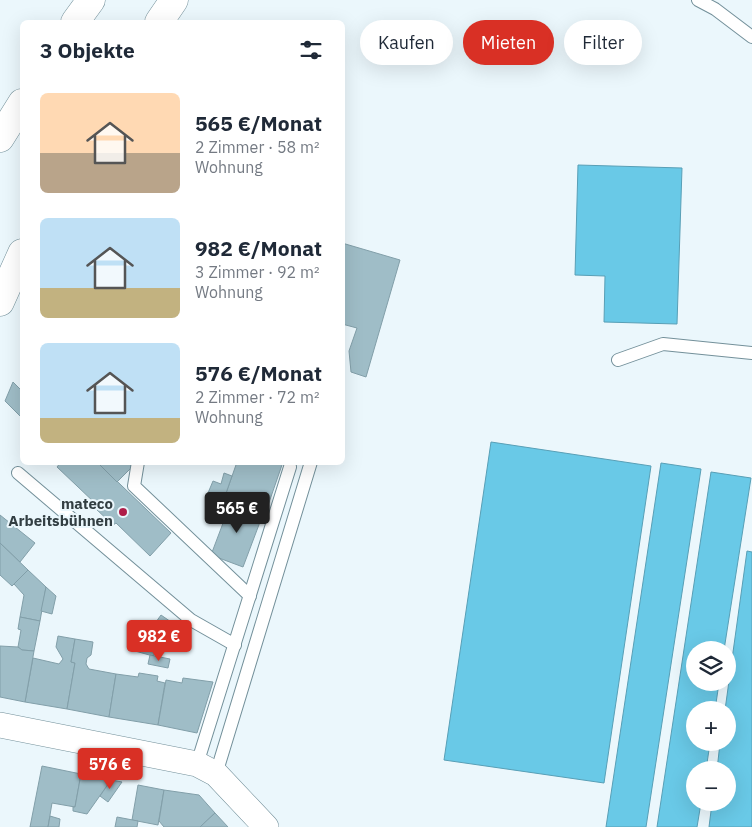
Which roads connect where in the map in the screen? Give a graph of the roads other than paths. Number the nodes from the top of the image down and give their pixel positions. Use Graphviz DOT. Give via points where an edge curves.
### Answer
graph roads {
  1 [pos="90,0"];
  2 [pos="174,0"];
  3 [pos="698,0"];
  4 [pos="76,20"];
  5 [pos="160,20"];
  6 [pos="752,37"];
  7 [pos="20,106"];
  8 [pos="0,138"];
  9 [pos="20,257"];
  10 [pos="0,302"];
  11 [pos="752,353"];
  12 [pos="618,360"];
  13 [pos="138,465"];
  14 [pos="310,465"];
  15 [pos="290,467"];
  16 [pos="18,473"];
  17 [pos="250,596"];
  18 [pos="235,645"];
  19 [pos="0,724"];
  20 [pos="206,769"];
  21 [pos="266,827"];
  1 -- 4 [label="highway"];
  2 -- 5 [label="highway"];
  3 -- 6 [label="lane"];
  7 -- 8 [label="highway"];
  9 -- 10 [label="highway"];
  11 -- 12 [label="lane" via="663,344"];
  13 -- 17 [label="lane" via="134,486"];
  14 -- 20 [label="lane"];
  15 -- 17 [label="lane"];
  16 -- 18 [label="lane" via="191,620"];
  17 -- 18 [label="lane"];
  18 -- 20 [label="lane"];
  19 -- 20 [label="street"];
  20 -- 21 [label="street"];
}
